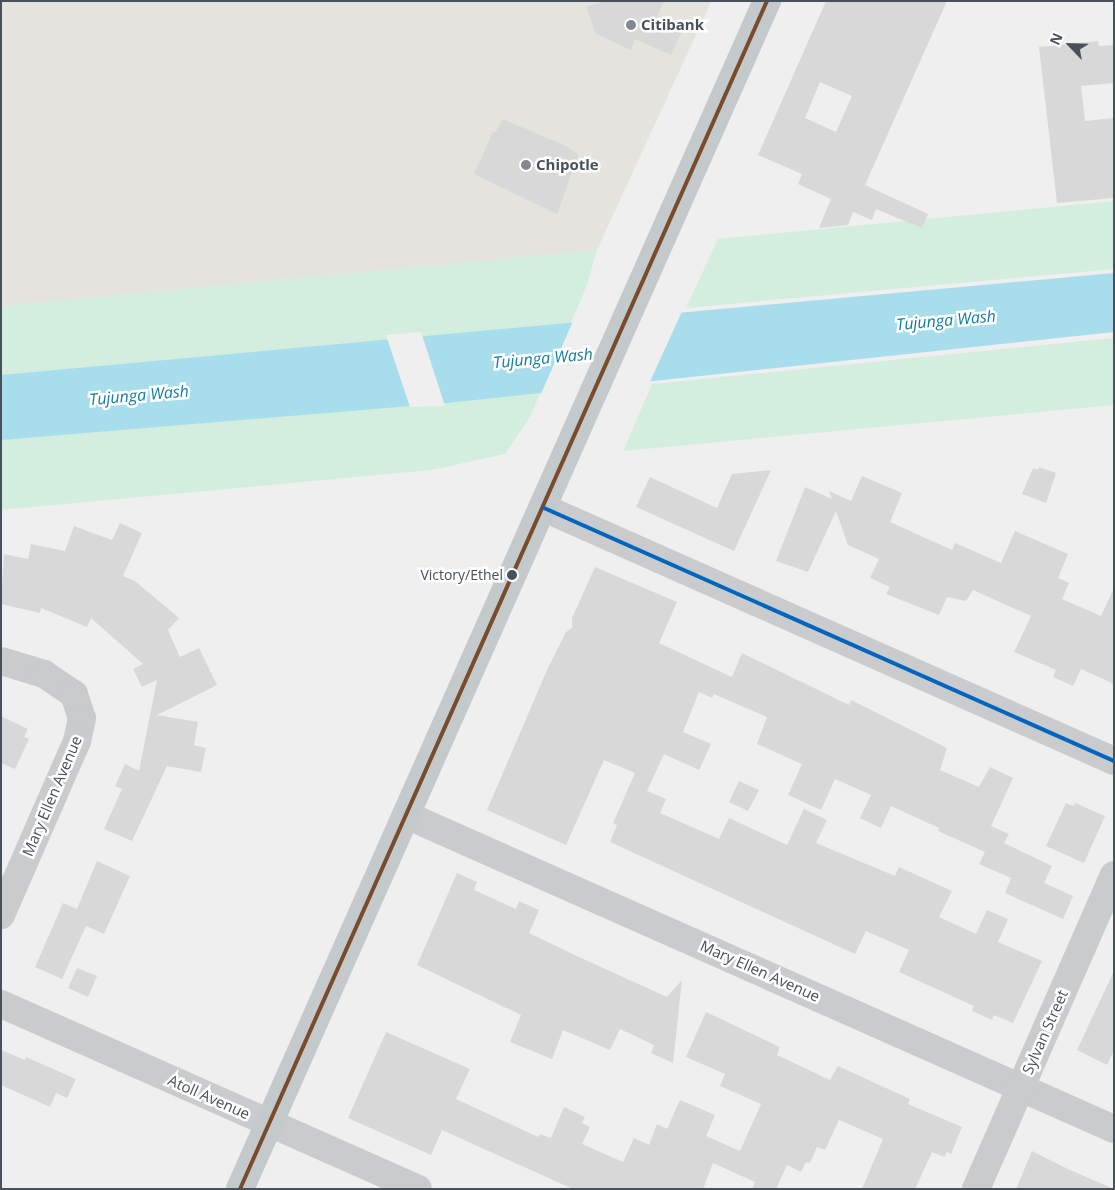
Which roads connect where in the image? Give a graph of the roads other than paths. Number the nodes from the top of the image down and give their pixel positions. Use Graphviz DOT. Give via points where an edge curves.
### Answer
graph roads {
  1 [pos="767,1"];
  2 [pos="544,508"];
  3 [pos="1,661"];
  4 [pos="1114,761"];
  5 [pos="406,815"];
  6 [pos="1114,875"];
  7 [pos="1,915"];
  8 [pos="1,1004"];
  9 [pos="1021,1087"];
  10 [pos="269,1124"];
  11 [pos="1114,1128"];
  12 [pos="240,1189"];
  13 [pos="418,1189"];
  14 [pos="976,1189"];
  1 -- 2 [label="main road"];
  2 -- 4 [label="street"];
  2 -- 5 [label="main road"];
  3 -- 7 [label="street, Mary Ellen Avenue" via="44,674 74,694 82,718 77,741"];
  5 -- 9 [label="street, Mary Ellen Avenue"];
  5 -- 10 [label="main road"];
  6 -- 9 [label="street, Sylvan Street"];
  8 -- 10 [label="street, Atoll Avenue"];
  9 -- 11 [label="street, Mary Ellen Avenue"];
  9 -- 14 [label="street, Sylvan Street"];
  10 -- 12 [label="main road"];
  10 -- 13 [label="street, Atoll Avenue"];
}
